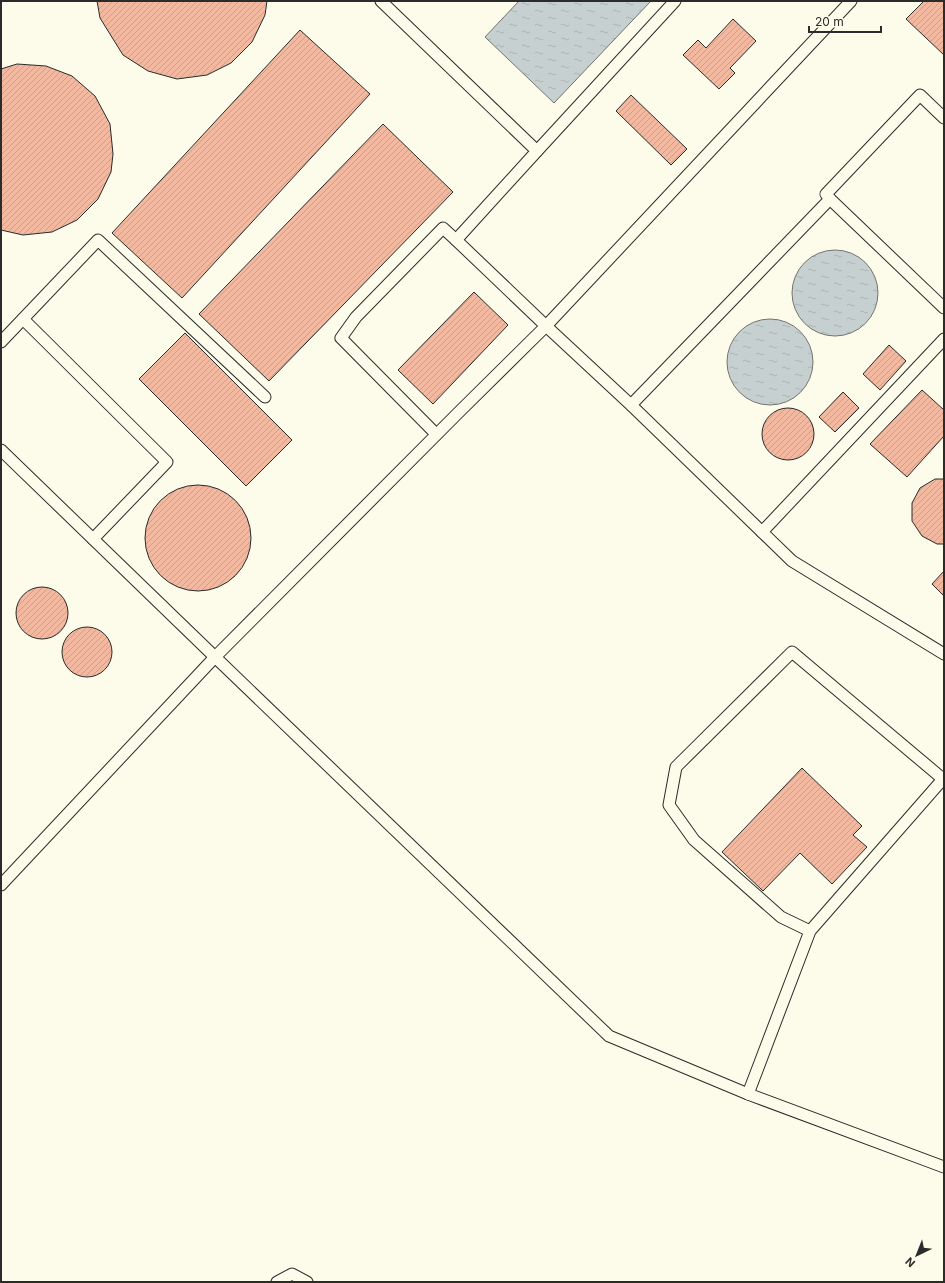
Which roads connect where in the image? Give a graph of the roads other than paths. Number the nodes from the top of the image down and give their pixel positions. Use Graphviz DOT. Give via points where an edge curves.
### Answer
graph roads {
  1 [pos="381,1"];
  2 [pos="674,1"];
  3 [pos="851,1"];
  4 [pos="944,118"];
  5 [pos="537,151"];
  6 [pos="830,198"];
  7 [pos="456,240"];
  8 [pos="944,308"];
  9 [pos="23,319"];
  10 [pos="546,326"];
  11 [pos="944,339"];
  12 [pos="1,342"];
  13 [pos="265,397"];
  14 [pos="631,405"];
  15 [pos="436,434"];
  16 [pos="1,450"];
  17 [pos="762,532"];
  18 [pos="93,539"];
  19 [pos="944,654"];
  20 [pos="215,657"];
  21 [pos="1,885"];
  22 [pos="810,931"];
  23 [pos="748,1094"];
  24 [pos="944,1167"];
  25 [pos="277,1282"];
  26 [pos="307,1282"];
  1 -- 5 [label="lane"];
  2 -- 5 [label="lane"];
  3 -- 10 [label="lane"];
  4 -- 6 [label="lane" via="920,95 826,194"];
  5 -- 7 [label="lane"];
  6 -- 8 [label="lane"];
  6 -- 14 [label="lane"];
  7 -- 10 [label="lane"];
  7 -- 15 [label="lane" via="443,228 356,317 341,338"];
  9 -- 12 [label="lane"];
  9 -- 13 [label="lane" via="98,240"];
  9 -- 18 [label="lane" via="166,462"];
  10 -- 14 [label="lane"];
  10 -- 15 [label="lane"];
  11 -- 17 [label="lane"];
  14 -- 17 [label="lane"];
  15 -- 20 [label="lane"];
  16 -- 18 [label="lane"];
  17 -- 19 [label="lane" via="792,561"];
  18 -- 20 [label="lane"];
  20 -- 21 [label="lane"];
  20 -- 23 [label="lane" via="609,1036"];
  22 -- 22 [label="lane" via="943,779 792,652 676,767 669,805 694,840 781,917"];
  22 -- 23 [label="lane"];
  23 -- 24 [label="lane"];
  25 -- 26 [label="lane" via="292,1274"];
}
